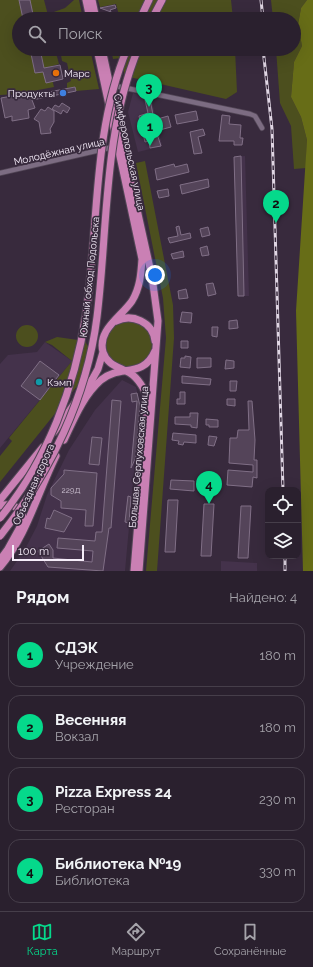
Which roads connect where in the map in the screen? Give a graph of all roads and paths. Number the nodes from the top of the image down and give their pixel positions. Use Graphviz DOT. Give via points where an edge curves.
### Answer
graph roads {
  1 [pos="86,0"];
  2 [pos="92,0"];
  3 [pos="149,0"];
  4 [pos="162,0"];
  5 [pos="89,12"];
  6 [pos="95,12"];
  7 [pos="143,12"];
  8 [pos="156,12"];
  9 [pos="99,56"];
  10 [pos="103,56"];
  11 [pos="125,56"];
  12 [pos="136,56"];
  13 [pos="110,87"];
  14 [pos="262,128"];
  15 [pos="120,146"];
  16 [pos="0,173"];
  17 [pos="114,322"];
  18 [pos="156,345"];
  19 [pos="103,351"];
  20 [pos="126,371"];
  21 [pos="0,500"];
  22 [pos="0,506"];
  23 [pos="0,518"];
  24 [pos="0,536"];
  25 [pos="0,560"];
  26 [pos="0,567"];
  27 [pos="134,571"];
  28 [pos="139,571"];
  1 -- 5 [label="main road"];
  2 -- 6 [label="main road"];
  3 -- 7 [label="main road"];
  4 -- 8 [label="main road"];
  9 -- 15 [label="main road, Симферопольская улица"];
  10 -- 13 [label="main road, Симферопольская улица"];
  11 -- 23 [label="main road, Южный обход Подольска, bridge" via="108,110 99,163 86,314 78,356 58,420 45,448"];
  12 -- 24 [label="main road, Южный обход Подольска, bridge" via="119,111 111,160 97,318 89,360 64,433 45,471 21,510"];
  13 -- 14 [label="street" via="121,87 250,114 255,116"];
  13 -- 15 [label="main road, Симферопольская улица"];
  15 -- 16 [label="street, Молодёжная улица"];
  15 -- 17 [label="main road, Симферопольская улица" via="142,259 137,289 132,300"];
  15 -- 18 [label="main road, Симферопольская улица" via="152,277 158,321"];
  17 -- 18 [label="main road" via="128,318 142,321 152,331"];
  17 -- 19 [label="main road" via="103,338"];
  18 -- 20 [label="main road" via="149,362 138,369"];
  18 -- 28 [label="main road, Большая Серпуховская улица"];
  19 -- 20 [label="main road" via="114,366"];
  19 -- 21 [label="main road, Объездная дорога" via="98,369 80,397 29,466"];
  20 -- 26 [label="main road, Объездная дорога" via="108,375 101,380 80,406 45,478 24,531"];
  20 -- 27 [label="main road, Большая Серпуховская улица" via="141,384 148,399"];
  22 -- 25 [label="main road" via="13,505 18,508 24,520"];
}
